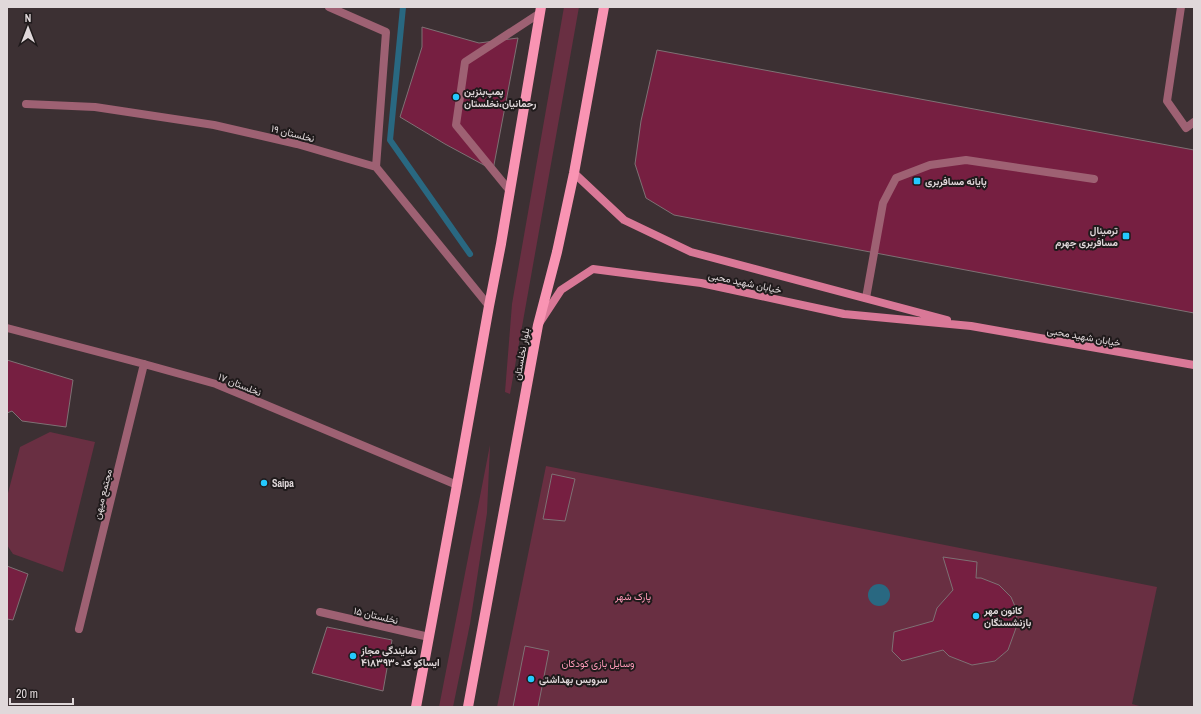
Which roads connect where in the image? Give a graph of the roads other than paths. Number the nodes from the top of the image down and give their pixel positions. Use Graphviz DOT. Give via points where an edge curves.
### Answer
graph roads {
  1 [pos="329,7"];
  2 [pos="604,7"];
  3 [pos="1181,7"];
  4 [pos="541,10"];
  5 [pos="26,104"];
  6 [pos="1194,122"];
  7 [pos="376,167"];
  8 [pos="574,173"];
  9 [pos="1094,180"];
  10 [pos="510,191"];
  11 [pos="866,298"];
  12 [pos="489,306"];
  13 [pos="538,325"];
  14 [pos="972,326"];
  15 [pos="7,328"];
  16 [pos="144,364"];
  17 [pos="1194,365"];
  18 [pos="457,485"];
  19 [pos="320,612"];
  20 [pos="79,629"];
  21 [pos="429,637"];
  22 [pos="416,707"];
  23 [pos="468,707"];
  1 -- 7 [label="street" via="386,32"];
  2 -- 8 [label="main road, بلوار نخلستان"];
  3 -- 6 [label="street" via="1166,102 1186,128"];
  4 -- 10 [label="main road"];
  4 -- 10 [label="street" via="465,62 456,125"];
  5 -- 7 [label="street, نخلستان ۱۹" via="95,107 214,125 298,144"];
  7 -- 12 [label="street"];
  8 -- 11 [label="main road, خیابان شهید محبی" via="624,220 691,252"];
  8 -- 13 [label="main road, بلوار نخلستان"];
  9 -- 11 [label="street" via="966,160 930,165 896,178 883,203"];
  10 -- 12 [label="main road"];
  11 -- 14 [label="main road, خیابان شهید محبی"];
  12 -- 18 [label="main road"];
  13 -- 14 [label="main road, خیابان شهید محبی" via="561,290 593,269 701,283 844,314"];
  13 -- 23 [label="main road, بلوار نخلستان"];
  14 -- 17 [label="main road, خیابان شهید محبی"];
  15 -- 16 [label="street, نخلستان ۱۷"];
  16 -- 18 [label="street, نخلستان ۱۷" via="216,384"];
  16 -- 20 [label="street, مجتمع میهن"];
  18 -- 21 [label="main road"];
  19 -- 21 [label="street, نخلستان ۱۵"];
  21 -- 22 [label="main road"];
}
